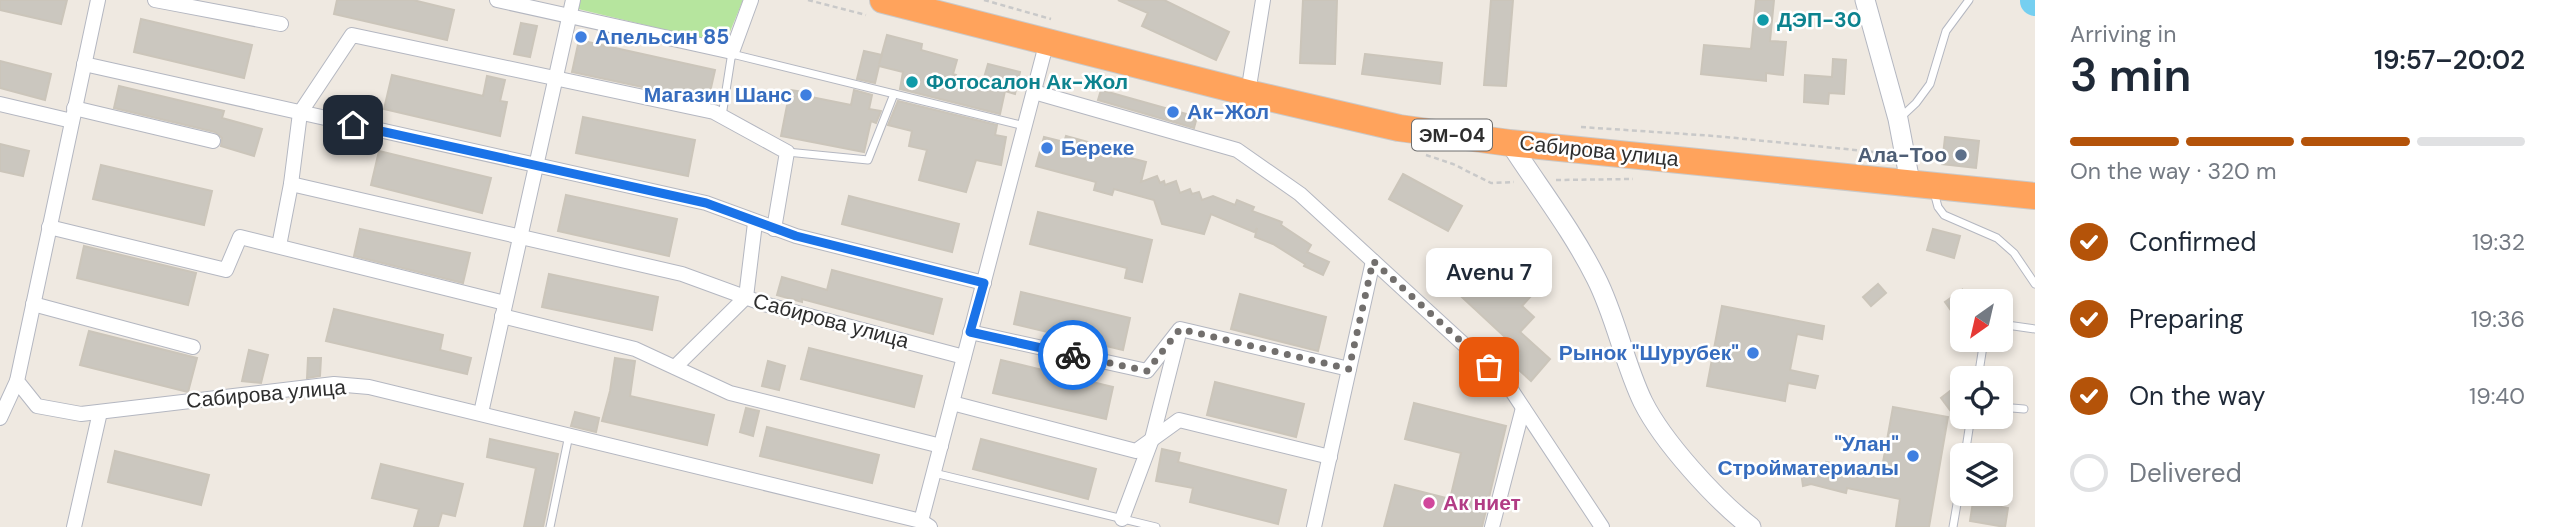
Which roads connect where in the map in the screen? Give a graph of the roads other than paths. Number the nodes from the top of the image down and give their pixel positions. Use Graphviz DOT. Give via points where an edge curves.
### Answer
graph roads {
  1 [pos="98,0"];
  2 [pos="155,0"];
  3 [pos="497,0"];
  4 [pos="573,0"];
  5 [pos="751,0"];
  6 [pos="883,0"];
  7 [pos="1263,0"];
  8 [pos="1865,0"];
  9 [pos="1969,0"];
  10 [pos="570,16"];
  11 [pos="281,24"];
  12 [pos="1049,30"];
  13 [pos="732,53"];
  14 [pos="84,64"];
  15 [pos="556,78"];
  16 [pos="1034,92"];
  17 [pos="1248,93"];
  18 [pos="894,94"];
  19 [pos="0,104"];
  20 [pos="300,113"];
  21 [pos="73,115"];
  22 [pos="722,116"];
  23 [pos="1898,119"];
  24 [pos="1025,126"];
  25 [pos="213,141"];
  26 [pos="1510,142"];
  27 [pos="787,152"];
  28 [pos="536,166"];
  29 [pos="1921,183"];
  30 [pos="291,184"];
  31 [pos="2035,196"];
  32 [pos="755,223"];
  33 [pos="50,227"];
  34 [pos="774,229"];
  35 [pos="520,238"];
  36 [pos="279,246"];
  37 [pos="1373,261"];
  38 [pos="984,283"];
  39 [pos="2035,284"];
  40 [pos="746,297"];
  41 [pos="33,304"];
  42 [pos="504,310"];
  43 [pos="2013,326"];
  44 [pos="1180,329"];
  45 [pos="2035,329"];
  46 [pos="970,332"];
  47 [pos="193,346"];
  48 [pos="964,357"];
  49 [pos="675,367"];
  50 [pos="1349,369"];
  51 [pos="17,381"];
  52 [pos="952,403"];
  53 [pos="1523,408"];
  54 [pos="2013,408"];
  55 [pos="2024,409"];
  56 [pos="100,412"];
  57 [pos="481,413"];
  58 [pos="0,418"];
  59 [pos="569,434"];
  60 [pos="1152,439"];
  61 [pos="941,446"];
  62 [pos="1330,457"];
  63 [pos="934,473"];
  64 [pos="1957,506"];
  65 [pos="1122,519"];
  66 [pos="925,524"];
  67 [pos="74,527"];
  68 [pos="550,527"];
  69 [pos="1156,527"];
  70 [pos="1314,527"];
  71 [pos="1492,527"];
  72 [pos="1602,527"];
  73 [pos="1751,527"];
  74 [pos="1953,527"];
  1 -- 14 [label="street"];
  2 -- 11 [label="street"];
  3 -- 10 [label="street"];
  4 -- 10 [label="street"];
  5 -- 13 [label="street"];
  6 -- 12 [label="highway, Сабирова улица / ЭМ-04"];
  7 -- 17 [label="street"];
  8 -- 23 [label="main road"];
  9 -- 23 [label="lane" via="1946,31 1930,84"];
  10 -- 13 [label="street"];
  10 -- 15 [label="street"];
  12 -- 16 [label="street, Сабирова улица"];
  12 -- 17 [label="highway, Сабирова улица / ЭМ-04"];
  13 -- 18 [label="lane"];
  13 -- 22 [label="lane"];
  14 -- 20 [label="street"];
  14 -- 21 [label="street"];
  15 -- 20 [label="street" via="352,35"];
  15 -- 22 [label="street"];
  15 -- 28 [label="street"];
  16 -- 24 [label="street, Сабирова улица"];
  16 -- 37 [label="street" via="1237,150 1300,194"];
  17 -- 26 [label="highway, Сабирова улица / ЭМ-04" via="1399,128"];
  18 -- 24 [label="lane"];
  18 -- 27 [label="lane" via="868,160"];
  19 -- 21 [label="street"];
  20 -- 28 [label="street"];
  20 -- 30 [label="street"];
  21 -- 25 [label="street"];
  21 -- 33 [label="street"];
  22 -- 27 [label="street"];
  23 -- 29 [label="main road" via="1905,155"];
  24 -- 38 [label="street, Сабирова улица"];
  26 -- 29 [label="highway, Сабирова улица / ЭМ-04"];
  26 -- 73 [label="main road" via="1598,281 1643,402 1664,437"];
  27 -- 34 [label="street"];
  28 -- 32 [label="street" via="706,203"];
  28 -- 35 [label="street"];
  29 -- 31 [label="highway, Сабирова улица / ЭМ-04"];
  29 -- 39 [label="lane" via="1944,215 1997,238 2014,253"];
  30 -- 35 [label="street, Сабирова улица"];
  30 -- 36 [label="street"];
  32 -- 34 [label="street"];
  32 -- 40 [label="street"];
  33 -- 36 [label="street" via="226,270 240,237"];
  33 -- 41 [label="street"];
  34 -- 38 [label="street"];
  35 -- 40 [label="street, Сабирова улица" via="682,274"];
  35 -- 42 [label="street"];
  36 -- 42 [label="street"];
  37 -- 50 [label="street"];
  37 -- 53 [label="street" via="1508,385"];
  38 -- 46 [label="street, Сабирова улица"];
  40 -- 48 [label="street, Сабирова улица"];
  40 -- 49 [label="street"];
  41 -- 47 [label="street"];
  41 -- 51 [label="street"];
  42 -- 49 [label="street" via="635,349"];
  42 -- 57 [label="street"];
  43 -- 45 [label="lane"];
  44 -- 46 [label="street" via="1147,371"];
  44 -- 50 [label="street"];
  44 -- 60 [label="street"];
  46 -- 48 [label="street, Сабирова улица"];
  48 -- 52 [label="street, Сабирова улица"];
  49 -- 61 [label="street" via="730,393"];
  50 -- 62 [label="street"];
  51 -- 56 [label="street, Сабирова улица" via="37,406 80,414"];
  51 -- 58 [label="street"];
  52 -- 60 [label="street" via="1136,451"];
  52 -- 61 [label="street, Сабирова улица"];
  53 -- 71 [label="street"];
  53 -- 72 [label="street"];
  54 -- 55 [label="lane"];
  56 -- 57 [label="street, Сабирова улица" via="334,384 369,387"];
  56 -- 67 [label="street"];
  57 -- 59 [label="street, Сабирова улица"];
  59 -- 66 [label="street, Сабирова улица"];
  59 -- 68 [label="lane"];
  60 -- 62 [label="street" via="1179,420"];
  60 -- 65 [label="street"];
  61 -- 63 [label="street, Сабирова улица"];
  62 -- 70 [label="street"];
  63 -- 65 [label="lane"];
  63 -- 66 [label="street, Сабирова улица"];
  64 -- 74 [label="lane"];
  65 -- 69 [label="lane"];
}
